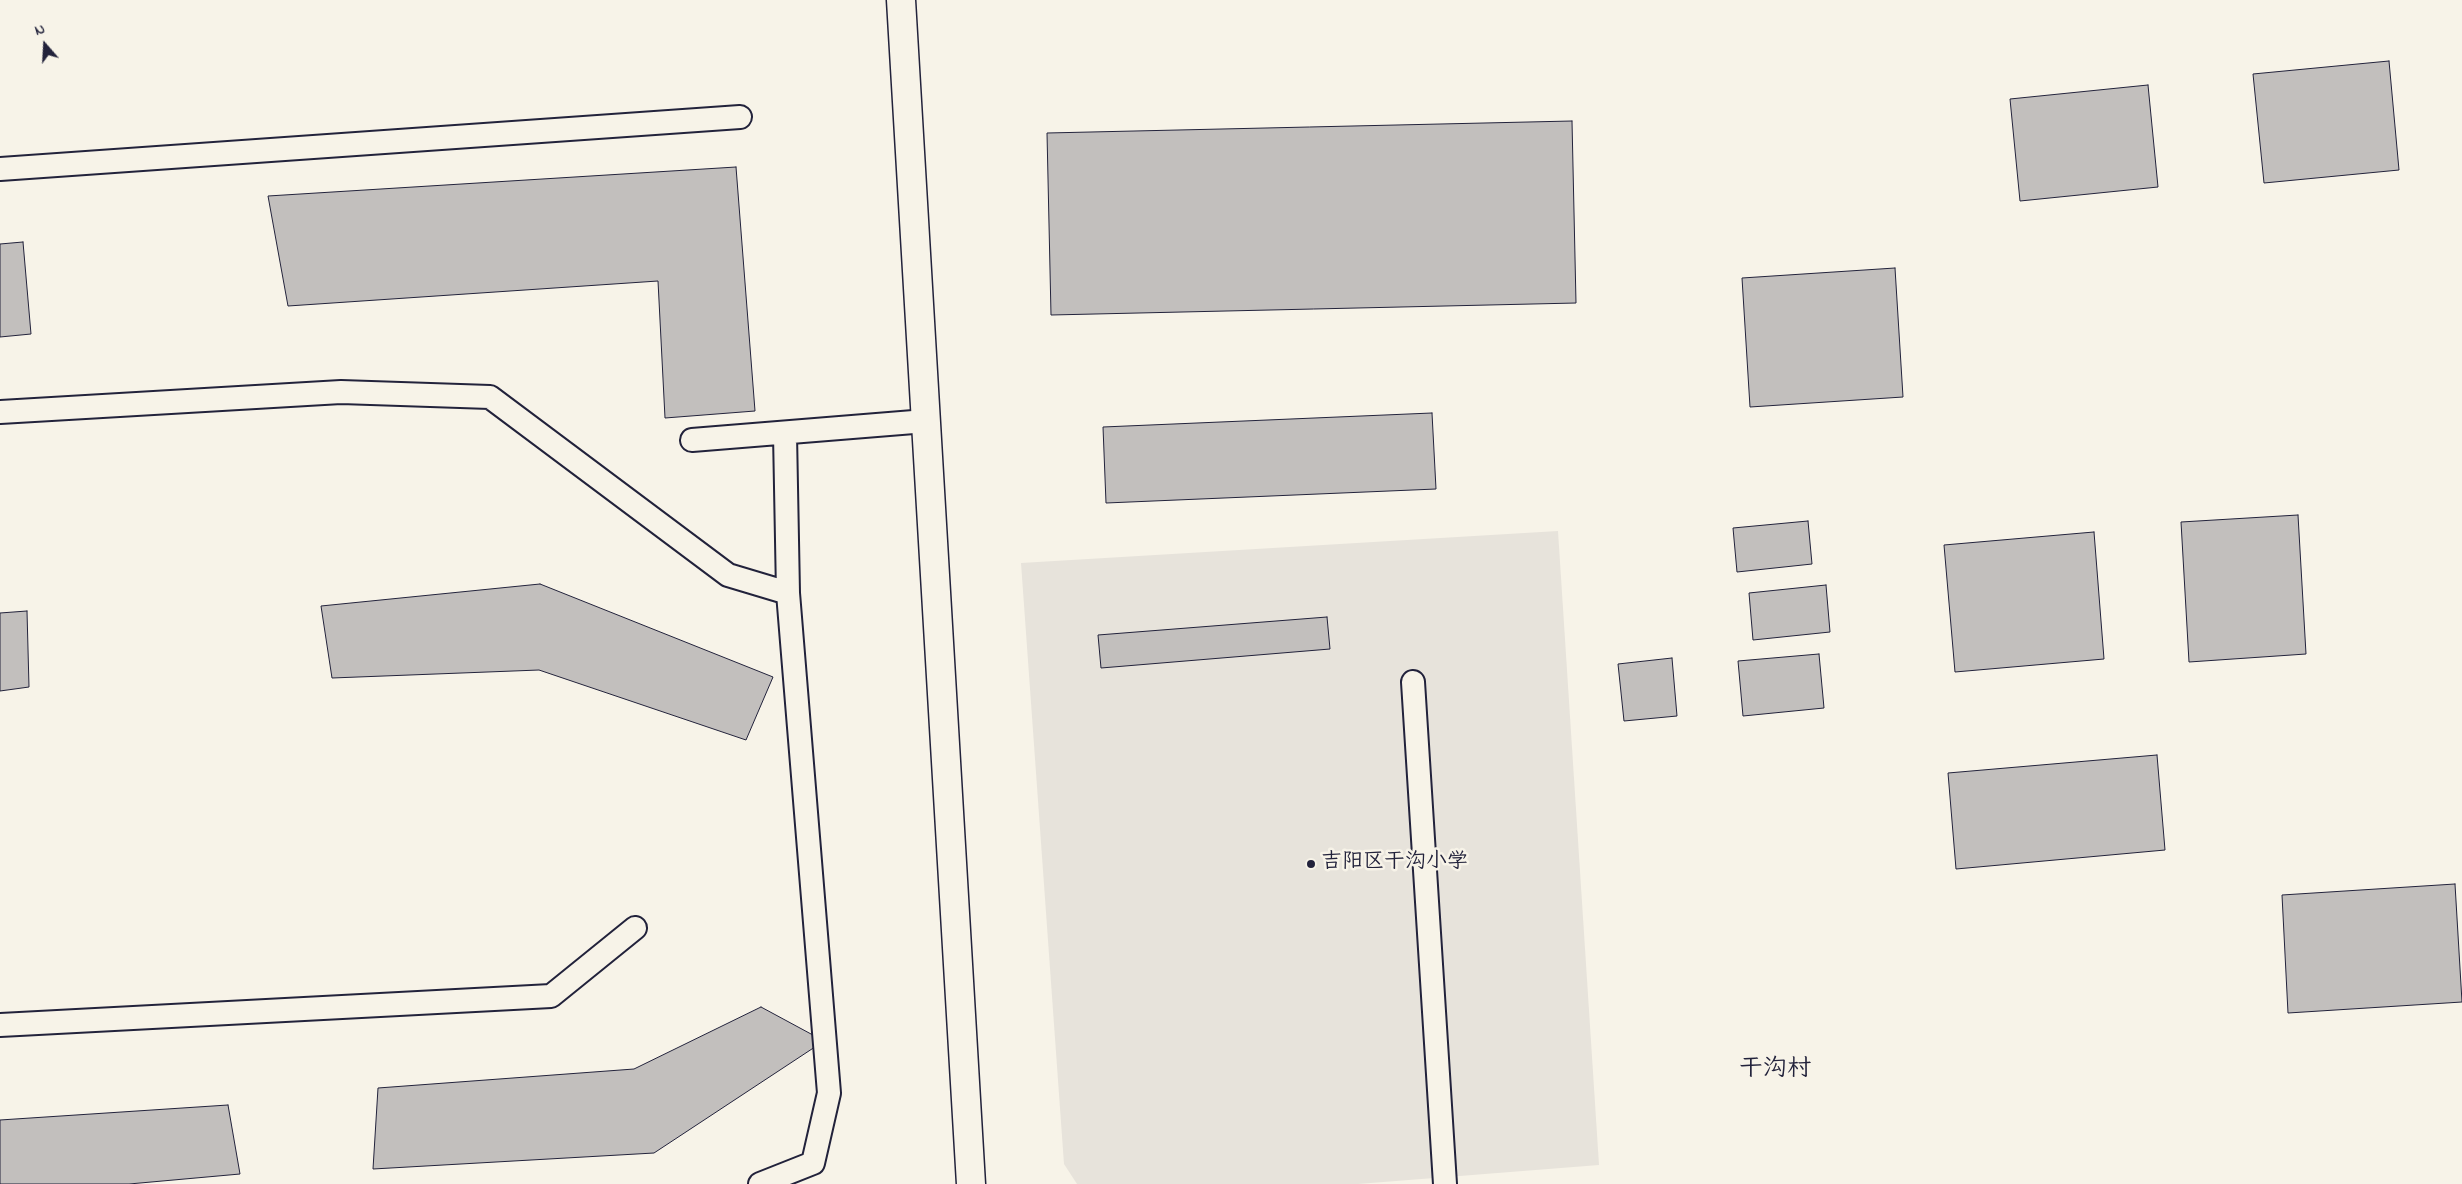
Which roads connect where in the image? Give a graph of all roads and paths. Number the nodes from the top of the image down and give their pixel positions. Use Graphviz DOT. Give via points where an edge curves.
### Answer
graph roads {
  1 [pos="901,0"];
  2 [pos="740,118"];
  3 [pos="0,169"];
  4 [pos="0,412"];
  5 [pos="926,421"];
  6 [pos="785,434"];
  7 [pos="692,440"];
  8 [pos="788,593"];
  9 [pos="1413,682"];
  10 [pos="635,928"];
  11 [pos="0,1025"];
  12 [pos="760,1184"];
  13 [pos="971,1184"];
  14 [pos="1445,1184"];
  1 -- 5 [label="street"];
  2 -- 3 [label="lane"];
  4 -- 8 [label="lane" via="341,392 490,397 728,575"];
  5 -- 6 [label="lane"];
  5 -- 13 [label="street"];
  6 -- 7 [label="lane"];
  6 -- 8 [label="lane"];
  8 -- 12 [label="lane" via="829,1093 813,1162"];
  9 -- 14 [label="lane"];
  10 -- 11 [label="lane" via="551,996"];
}
